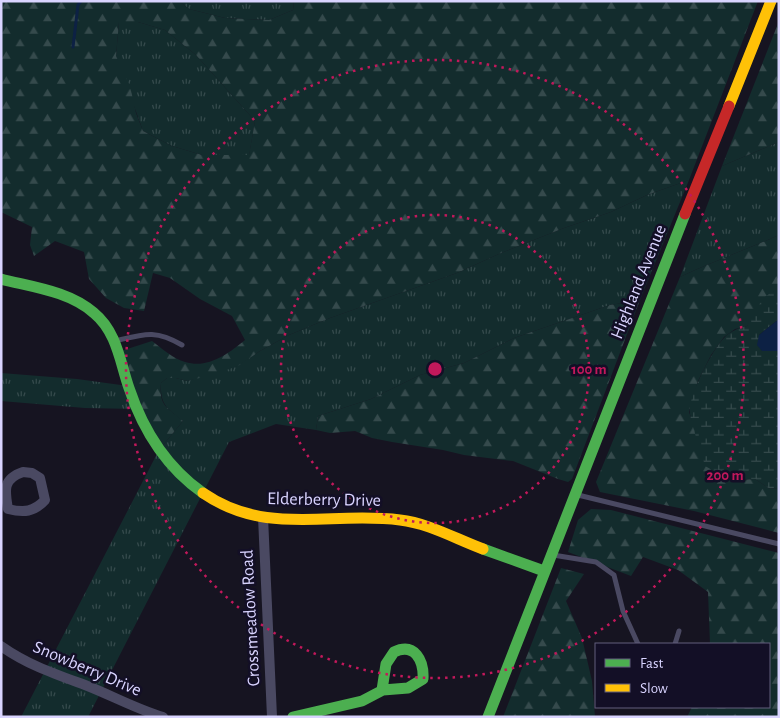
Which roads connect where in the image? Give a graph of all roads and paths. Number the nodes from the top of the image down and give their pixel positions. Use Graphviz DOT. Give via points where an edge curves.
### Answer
graph roads {
  1 [pos="771,1"];
  2 [pos="1,279"];
  3 [pos="114,341"];
  4 [pos="182,345"];
  5 [pos="575,494"];
  6 [pos="4,514"];
  7 [pos="263,517"];
  8 [pos="779,544"];
  9 [pos="551,555"];
  10 [pos="544,571"];
  11 [pos="679,631"];
  12 [pos="638,643"];
  13 [pos="675,643"];
  14 [pos="1,646"];
  15 [pos="382,690"];
  16 [pos="163,717"];
  17 [pos="272,717"];
  18 [pos="292,717"];
  19 [pos="488,717"];
  1 -- 5 [label="street, Highland Avenue"];
  2 -- 3 [label="street, Elderberry Drive" via="77,302 102,321"];
  3 -- 4 [label="lane" via="140,334 159,334"];
  3 -- 7 [label="street, Elderberry Drive" via="140,420 168,462 206,494 233,508"];
  5 -- 8 [label="lane"];
  5 -- 9 [label="street, Highland Avenue"];
  6 -- 6 [label="street" via="38,507 45,500 40,478 32,473 14,475 5,492"];
  7 -- 10 [label="street, Elderberry Drive" via="402,520"];
  7 -- 17 [label="street, Crossmeadow Road"];
  9 -- 10 [label="street, Highland Avenue"];
  9 -- 12 [label="lane" via="596,562 614,574 622,606"];
  10 -- 19 [label="street, Highland Avenue"];
  11 -- 13 [label="lane"];
  14 -- 16 [label="street, Snowberry Drive" via="30,664"];
  15 -- 18 [label="street" via="364,700"];
}
